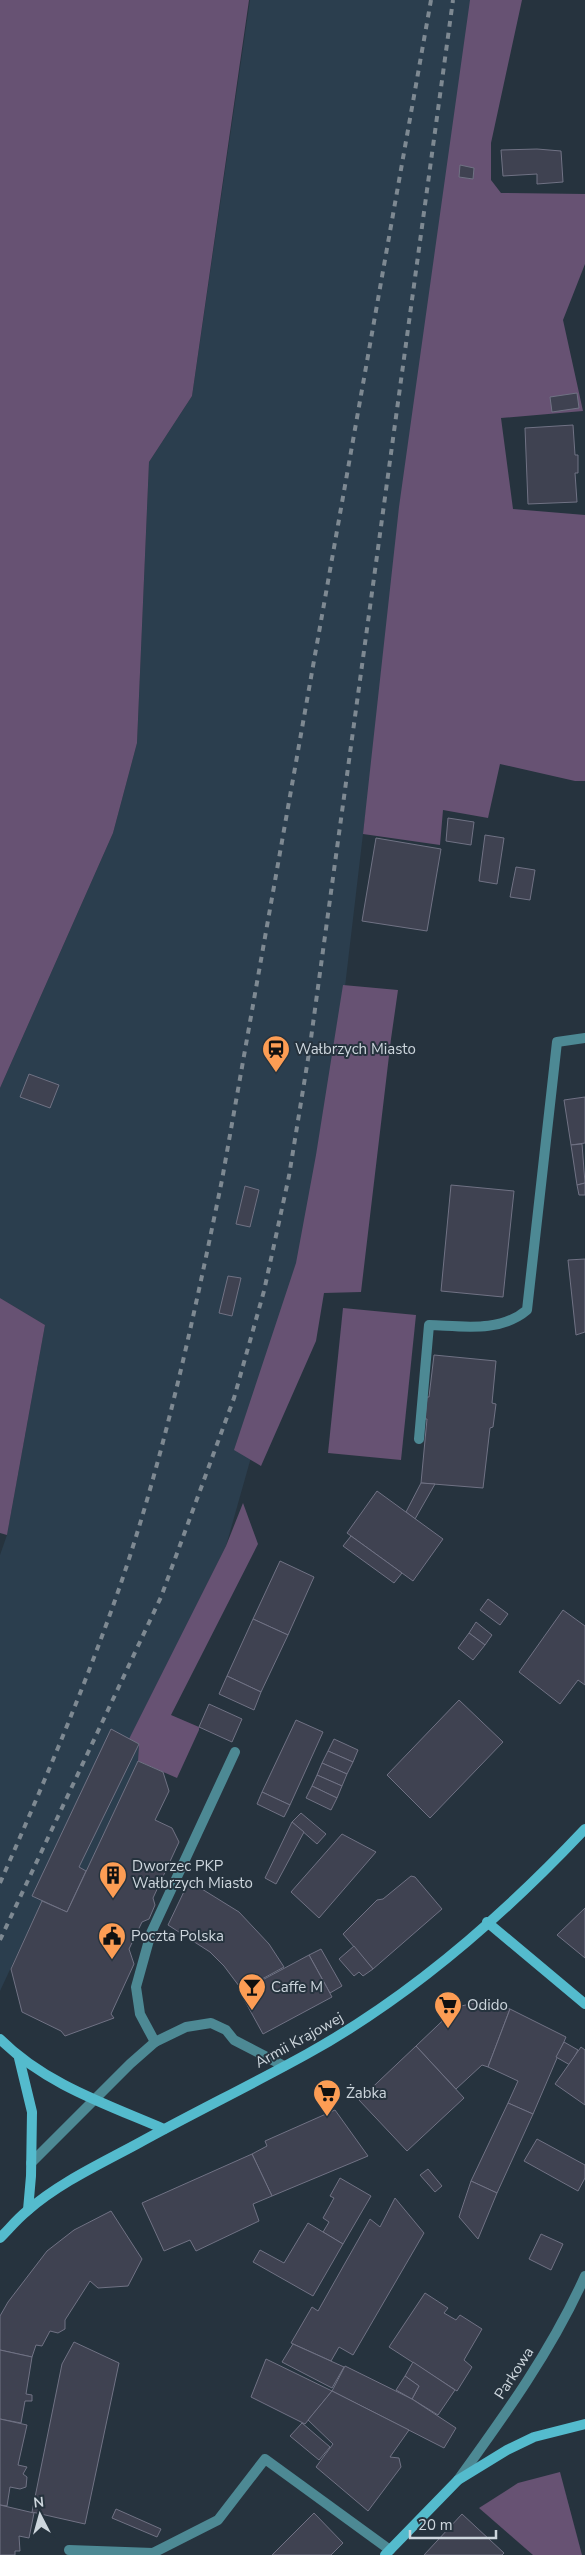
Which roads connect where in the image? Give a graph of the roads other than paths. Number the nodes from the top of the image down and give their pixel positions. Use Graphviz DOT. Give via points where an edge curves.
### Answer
graph roads {
  1 [pos="585,1038"];
  2 [pos="419,1439"];
  3 [pos="236,1752"];
  4 [pos="585,1829"];
  5 [pos="487,1922"];
  6 [pos="585,2004"];
  7 [pos="0,2039"];
  8 [pos="155,2042"];
  9 [pos="18,2058"];
  10 [pos="284,2066"];
  11 [pos="96,2100"];
  12 [pos="164,2129"];
  13 [pos="32,2163"];
  14 [pos="28,2210"];
  15 [pos="0,2238"];
  16 [pos="585,2276"];
  17 [pos="585,2424"];
  18 [pos="458,2480"];
  19 [pos="172,2542"];
  20 [pos="69,2550"];
  21 [pos="387,2552"];
  22 [pos="166,2555"];
  1 -- 2 [label="street" via="557,1042 527,1310 516,1319 490,1326 428,1325"];
  3 -- 8 [label="street" via="151,1933 136,1987 140,2014"];
  4 -- 5 [label="main road, Armii Krajowej"];
  5 -- 6 [label="main road"];
  5 -- 10 [label="main road, Armii Krajowej" via="430,1975 375,2013"];
  7 -- 9 [label="main road"];
  8 -- 10 [label="street" via="186,2027 211,2023 226,2030 234,2040"];
  8 -- 11 [label="street"];
  9 -- 11 [label="main road" via="59,2084"];
  9 -- 13 [label="main road" via="32,2112"];
  10 -- 12 [label="main road, Armii Krajowej"];
  11 -- 12 [label="main road"];
  11 -- 13 [label="street"];
  12 -- 14 [label="main road, Armii Krajowej" via="74,2178"];
  13 -- 14 [label="main road"];
  14 -- 15 [label="main road, Armii Krajowej"];
  16 -- 18 [label="street, Parkowa" via="566,2318 519,2395"];
  17 -- 18 [label="main road, Parkowa" via="534,2437"];
  18 -- 21 [label="main road, Parkowa"];
  19 -- 20 [label="street" via="153,2553"];
  19 -- 21 [label="street" via="218,2520 264,2459"];
  19 -- 22 [label="street"];
}
